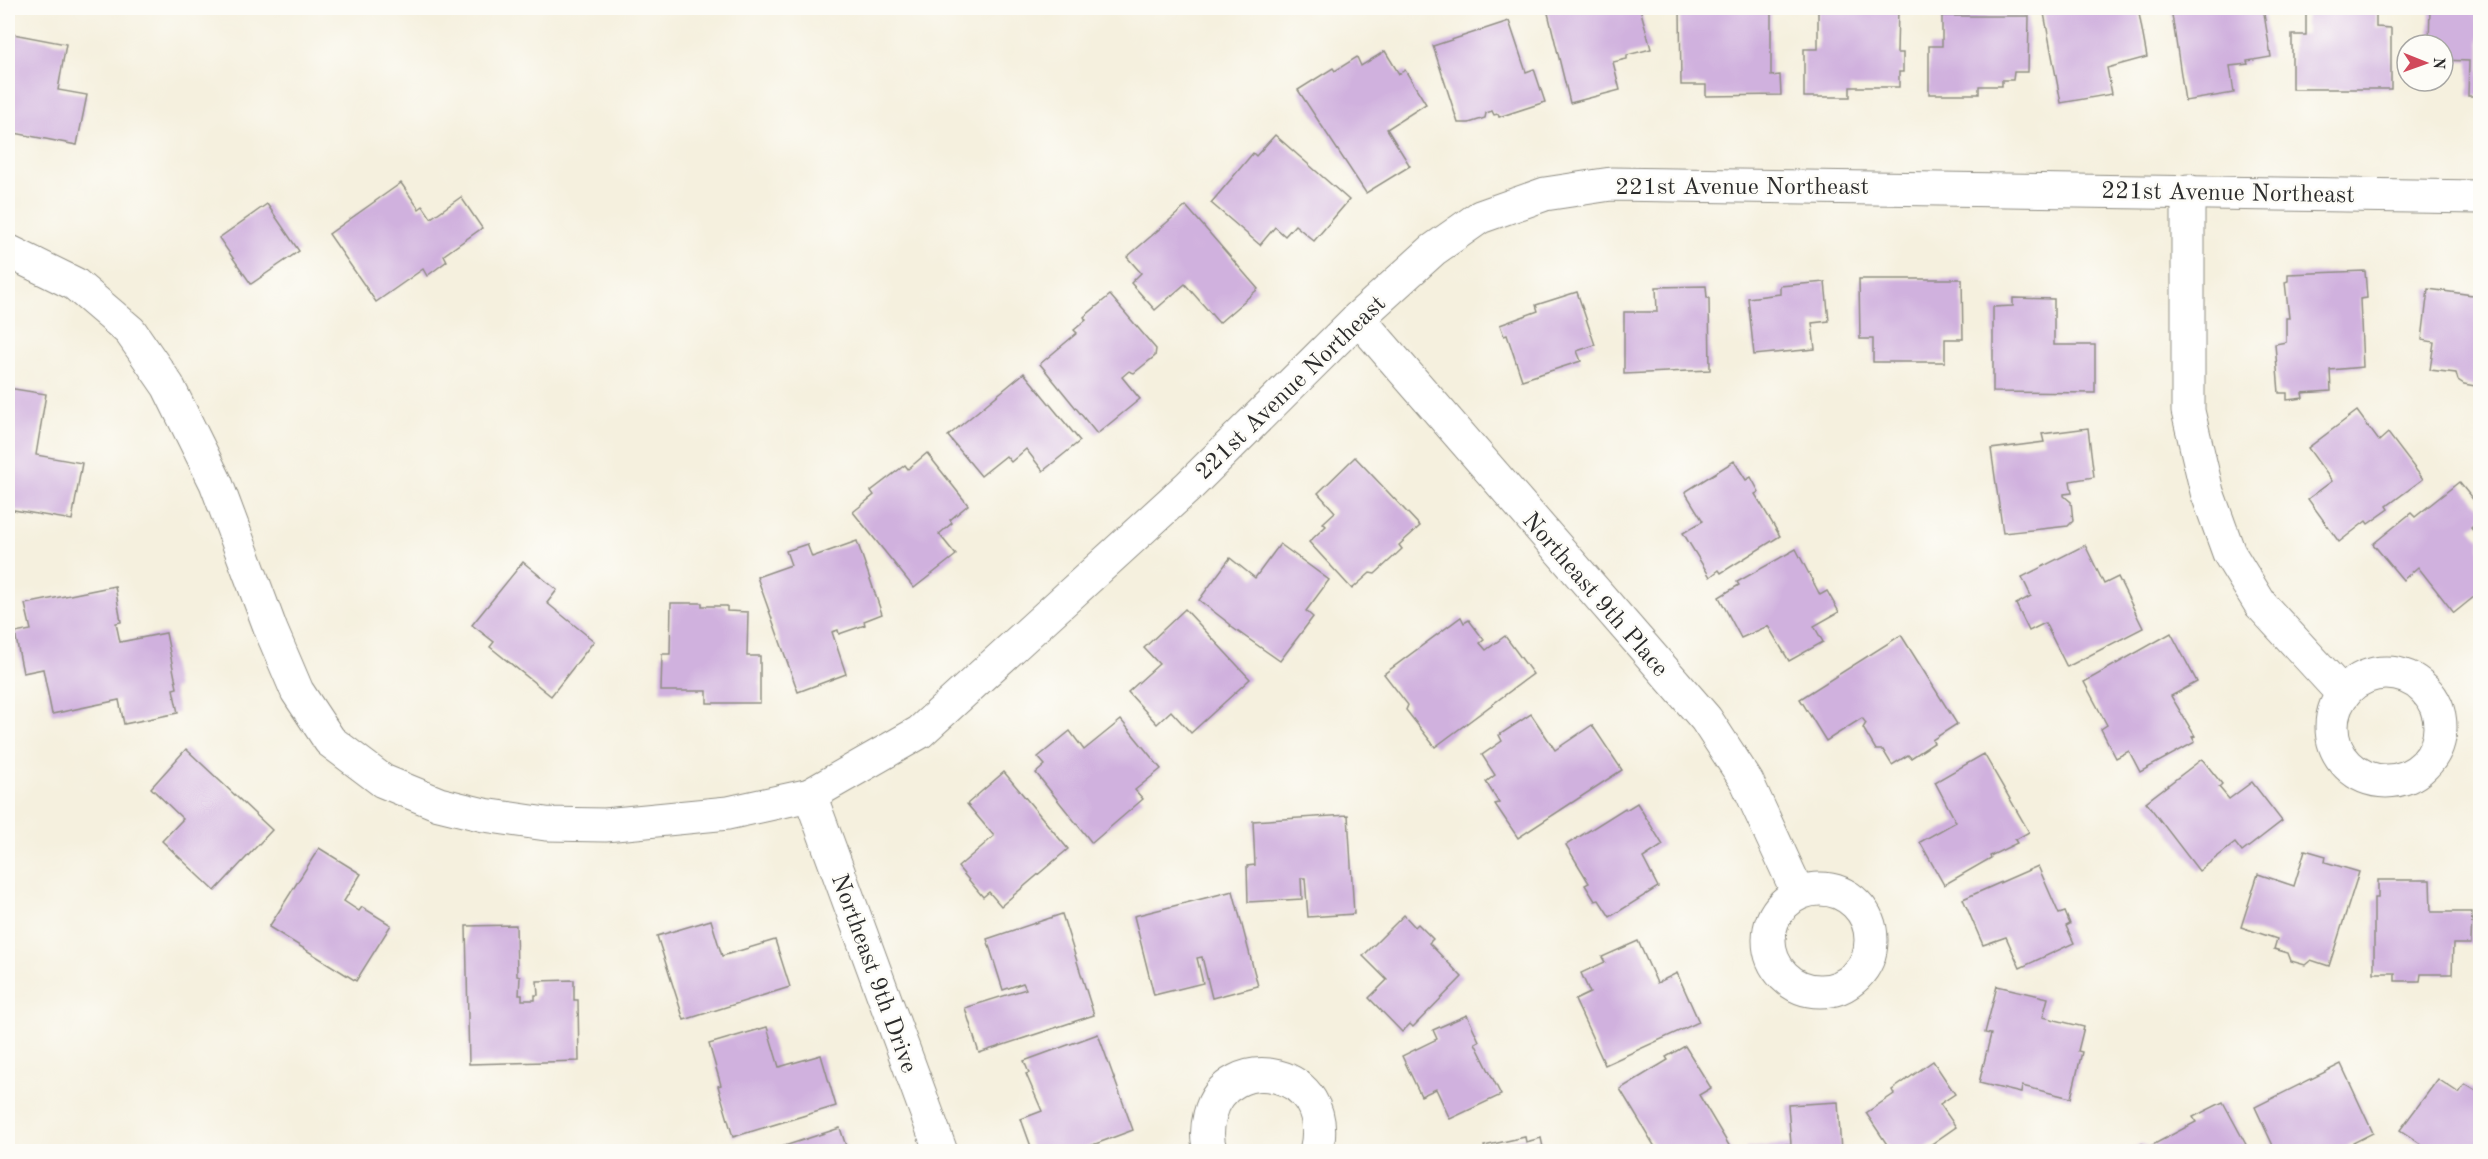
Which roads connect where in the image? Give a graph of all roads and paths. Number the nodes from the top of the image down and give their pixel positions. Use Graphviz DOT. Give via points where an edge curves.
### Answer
graph roads {
  1 [pos="2188,191"];
  2 [pos="2481,197"];
  3 [pos="8,251"];
  4 [pos="1358,318"];
  5 [pos="2343,694"];
  6 [pos="810,795"];
  7 [pos="1798,893"];
  8 [pos="941,1152"];
  9 [pos="1211,1152"];
  10 [pos="1316,1152"];
  1 -- 2 [label="street, 221st Avenue Northeast"];
  1 -- 4 [label="street, 221st Avenue Northeast" via="1611,184 1545,194 1480,217 1433,250"];
  1 -- 5 [label="street" via="2188,411 2207,492 2229,553 2261,605"];
  3 -- 6 [label="street, 221st Avenue Northeast" via="75,284 130,331 168,386 216,483 297,691 330,741 383,781 439,804 546,824 605,825 728,813"];
  4 -- 6 [label="street, 221st Avenue Northeast" via="1189,486 920,732"];
  4 -- 7 [label="street, Northeast 9th Place" via="1706,719 1747,782"];
  6 -- 8 [label="street, Northeast 9th Drive"];
  9 -- 10 [label="street" via="1206,1128 1211,1108 1222,1092 1238,1080 1257,1074 1295,1083 1309,1097 1318,1115 1320,1135"];
}
